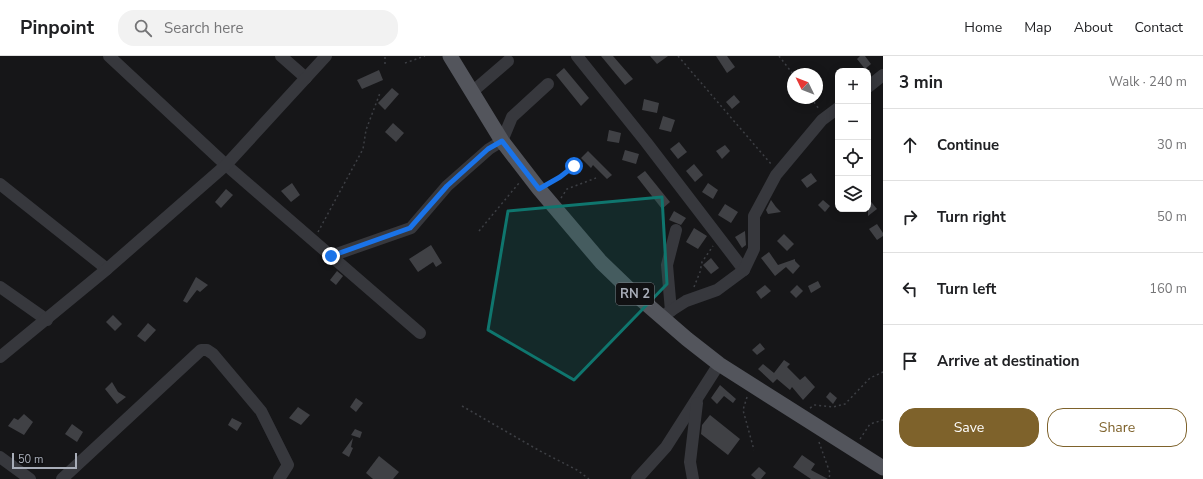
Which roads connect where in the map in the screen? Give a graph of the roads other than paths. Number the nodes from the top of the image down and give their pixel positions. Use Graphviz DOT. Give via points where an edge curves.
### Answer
graph roads {
  1 [pos="109,56"];
  2 [pos="281,56"];
  3 [pos="326,56"];
  4 [pos="450,56"];
  5 [pos="577,56"];
  6 [pos="508,61"];
  7 [pos="883,75"];
  8 [pos="306,78"];
  9 [pos="548,84"];
  10 [pos="871,85"];
  11 [pos="472,92"];
  12 [pos="835,110"];
  13 [pos="502,141"];
  14 [pos="226,165"];
  15 [pos="0,184"];
  16 [pos="676,230"];
  17 [pos="331,256"];
  18 [pos="107,269"];
  19 [pos="744,270"];
  20 [pos="0,287"];
  21 [pos="666,314"];
  22 [pos="47,320"];
  23 [pos="420,333"];
  24 [pos="0,357"];
  25 [pos="720,364"];
  26 [pos="697,398"];
  27 [pos="0,457"];
  28 [pos="883,468"];
  29 [pos="30,479"];
  30 [pos="62,479"];
  31 [pos="279,479"];
  32 [pos="637,479"];
  33 [pos="693,479"];
  1 -- 14 [label="street"];
  2 -- 8 [label="street"];
  3 -- 8 [label="street"];
  4 -- 11 [label="main road, RN 2"];
  5 -- 19 [label="street"];
  6 -- 11 [label="street"];
  7 -- 10 [label="street"];
  8 -- 14 [label="street"];
  9 -- 13 [label="street" via="512,117"];
  11 -- 13 [label="main road, RN 2"];
  12 -- 19 [label="street" via="825,117 778,171 754,216 754,248"];
  13 -- 17 [label="street" via="488,149 447,186 410,228"];
  13 -- 21 [label="main road, RN 2" via="554,208 601,262"];
  14 -- 17 [label="street"];
  14 -- 18 [label="street"];
  15 -- 18 [label="street"];
  16 -- 21 [label="street" via="667,265"];
  17 -- 23 [label="street"];
  18 -- 22 [label="street"];
  19 -- 21 [label="street" via="714,292 686,301"];
  20 -- 22 [label="street"];
  21 -- 25 [label="main road, RN 2"];
  22 -- 24 [label="street"];
  25 -- 26 [label="street"];
  25 -- 28 [label="main road, RN 2"];
  26 -- 32 [label="street" via="666,447"];
  26 -- 33 [label="street" via="690,462"];
  27 -- 29 [label="street"];
  30 -- 31 [label="street" via="197,352 207,350 265,417 288,465"];
}
